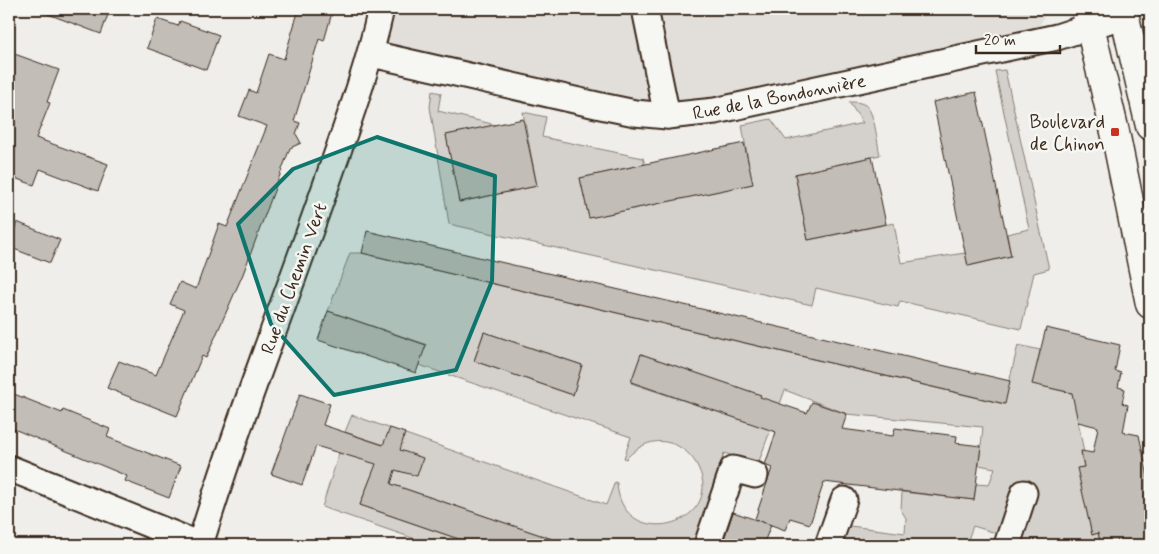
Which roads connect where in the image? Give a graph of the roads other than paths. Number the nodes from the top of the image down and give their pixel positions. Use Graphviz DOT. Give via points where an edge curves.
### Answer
graph roads {
  1 [pos="381,9"];
  2 [pos="645,9"];
  3 [pos="1124,12"];
  4 [pos="1088,17"];
  5 [pos="372,54"];
  6 [pos="667,116"];
  7 [pos="1150,126"];
  8 [pos="1150,304"];
  9 [pos="9,468"];
  10 [pos="755,475"];
  11 [pos="1024,493"];
  12 [pos="844,500"];
  13 [pos="200,545"];
  14 [pos="707,545"];
  15 [pos="828,545"];
  16 [pos="1007,545"];
  1 -- 5 [label="street, Rue du Chemin Vert"];
  2 -- 6 [label="street"];
  3 -- 4 [label="street, Rue de la Bondonnière"];
  3 -- 7 [label="main road"];
  4 -- 6 [label="street, Rue de la Bondonnière" via="1057,38 761,102"];
  4 -- 8 [label="main road"];
  5 -- 6 [label="street, Rue de la Bondonnière" via="594,105"];
  5 -- 13 [label="street, Rue du Chemin Vert" via="225,464"];
  9 -- 13 [label="street"];
  10 -- 14 [label="street" via="733,468"];
  11 -- 16 [label="street"];
  12 -- 15 [label="street"];
}
